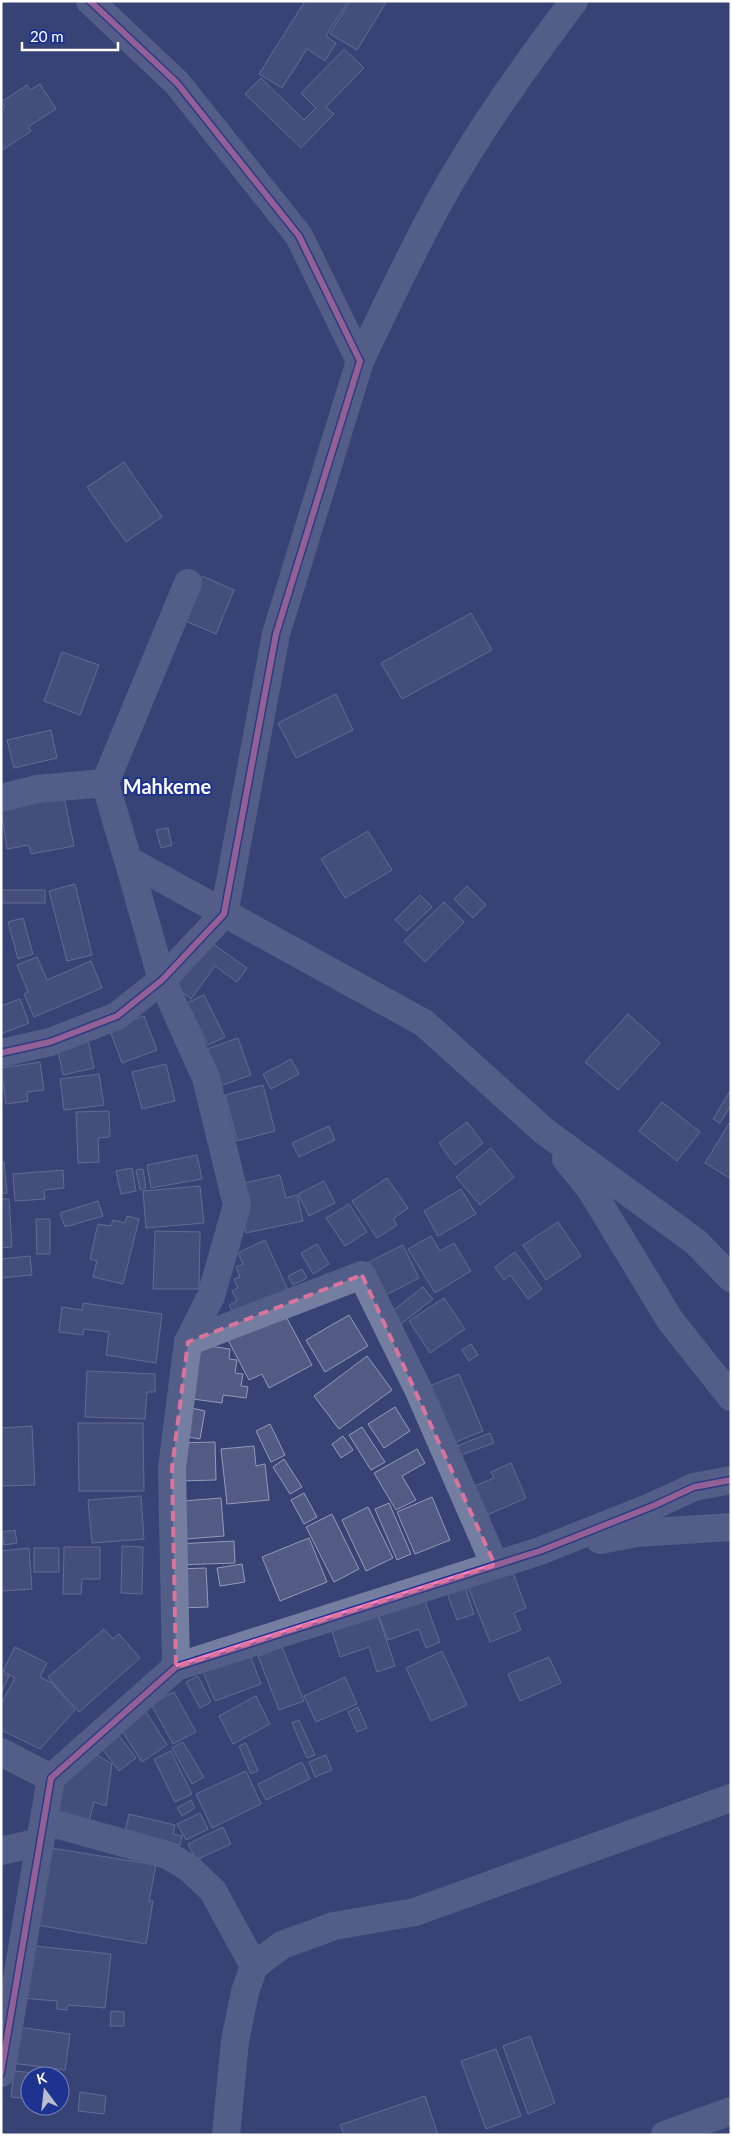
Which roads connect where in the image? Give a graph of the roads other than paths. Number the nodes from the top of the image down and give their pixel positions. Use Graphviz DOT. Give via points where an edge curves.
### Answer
graph roads {
  1 [pos="90,1"];
  2 [pos="574,1"];
  3 [pos="360,361"];
  4 [pos="188,584"];
  5 [pos="105,783"];
  6 [pos="1,798"];
  7 [pos="128,860"];
  8 [pos="224,914"];
  9 [pos="162,980"];
  10 [pos="1,1053"];
  11 [pos="544,1131"];
  12 [pos="731,1278"];
  13 [pos="188,1342"];
  14 [pos="731,1397"];
  15 [pos="731,1480"];
  16 [pos="731,1528"];
  17 [pos="540,1551"];
  18 [pos="495,1565"];
  19 [pos="176,1667"];
  20 [pos="1,1752"];
  21 [pos="51,1778"];
  22 [pos="731,1798"];
  23 [pos="42,1832"];
  24 [pos="1,1851"];
  25 [pos="254,1966"];
  26 [pos="4,2044"];
  27 [pos="1,2073"];
  28 [pos="731,2111"];
  29 [pos="226,2135"];
  30 [pos="665,2135"];
  1 -- 3 [label="street" via="178,83 299,236"];
  2 -- 3 [label="street" via="484,127 438,203"];
  3 -- 8 [label="street" via="276,634"];
  4 -- 5 [label="street"];
  5 -- 6 [label="street" via="37,789"];
  5 -- 7 [label="street"];
  7 -- 8 [label="street"];
  7 -- 9 [label="street"];
  8 -- 9 [label="street"];
  8 -- 11 [label="street" via="424,1023"];
  9 -- 10 [label="street" via="117,1016 50,1042"];
  9 -- 13 [label="street" via="206,1078 238,1205 211,1296"];
  11 -- 12 [label="street" via="696,1242"];
  11 -- 14 [label="street" via="591,1190 670,1320"];
  13 -- 18 [label="street" via="362,1274 418,1389"];
  13 -- 19 [label="street" via="172,1468"];
  15 -- 17 [label="street" via="694,1487"];
  16 -- 17 [label="street" via="637,1532"];
  17 -- 18 [label="street"];
  18 -- 19 [label="street"];
  19 -- 21 [label="street"];
  20 -- 21 [label="street"];
  21 -- 23 [label="street"];
  22 -- 25 [label="street" via="415,1912 334,1926 282,1945"];
  23 -- 24 [label="street"];
  23 -- 25 [label="street" via="167,1855 189,1868 213,1891"];
  23 -- 26 [label="street"];
  25 -- 29 [label="street" via="235,2041"];
  26 -- 27 [label="street"];
  28 -- 30 [label="street"];
}
